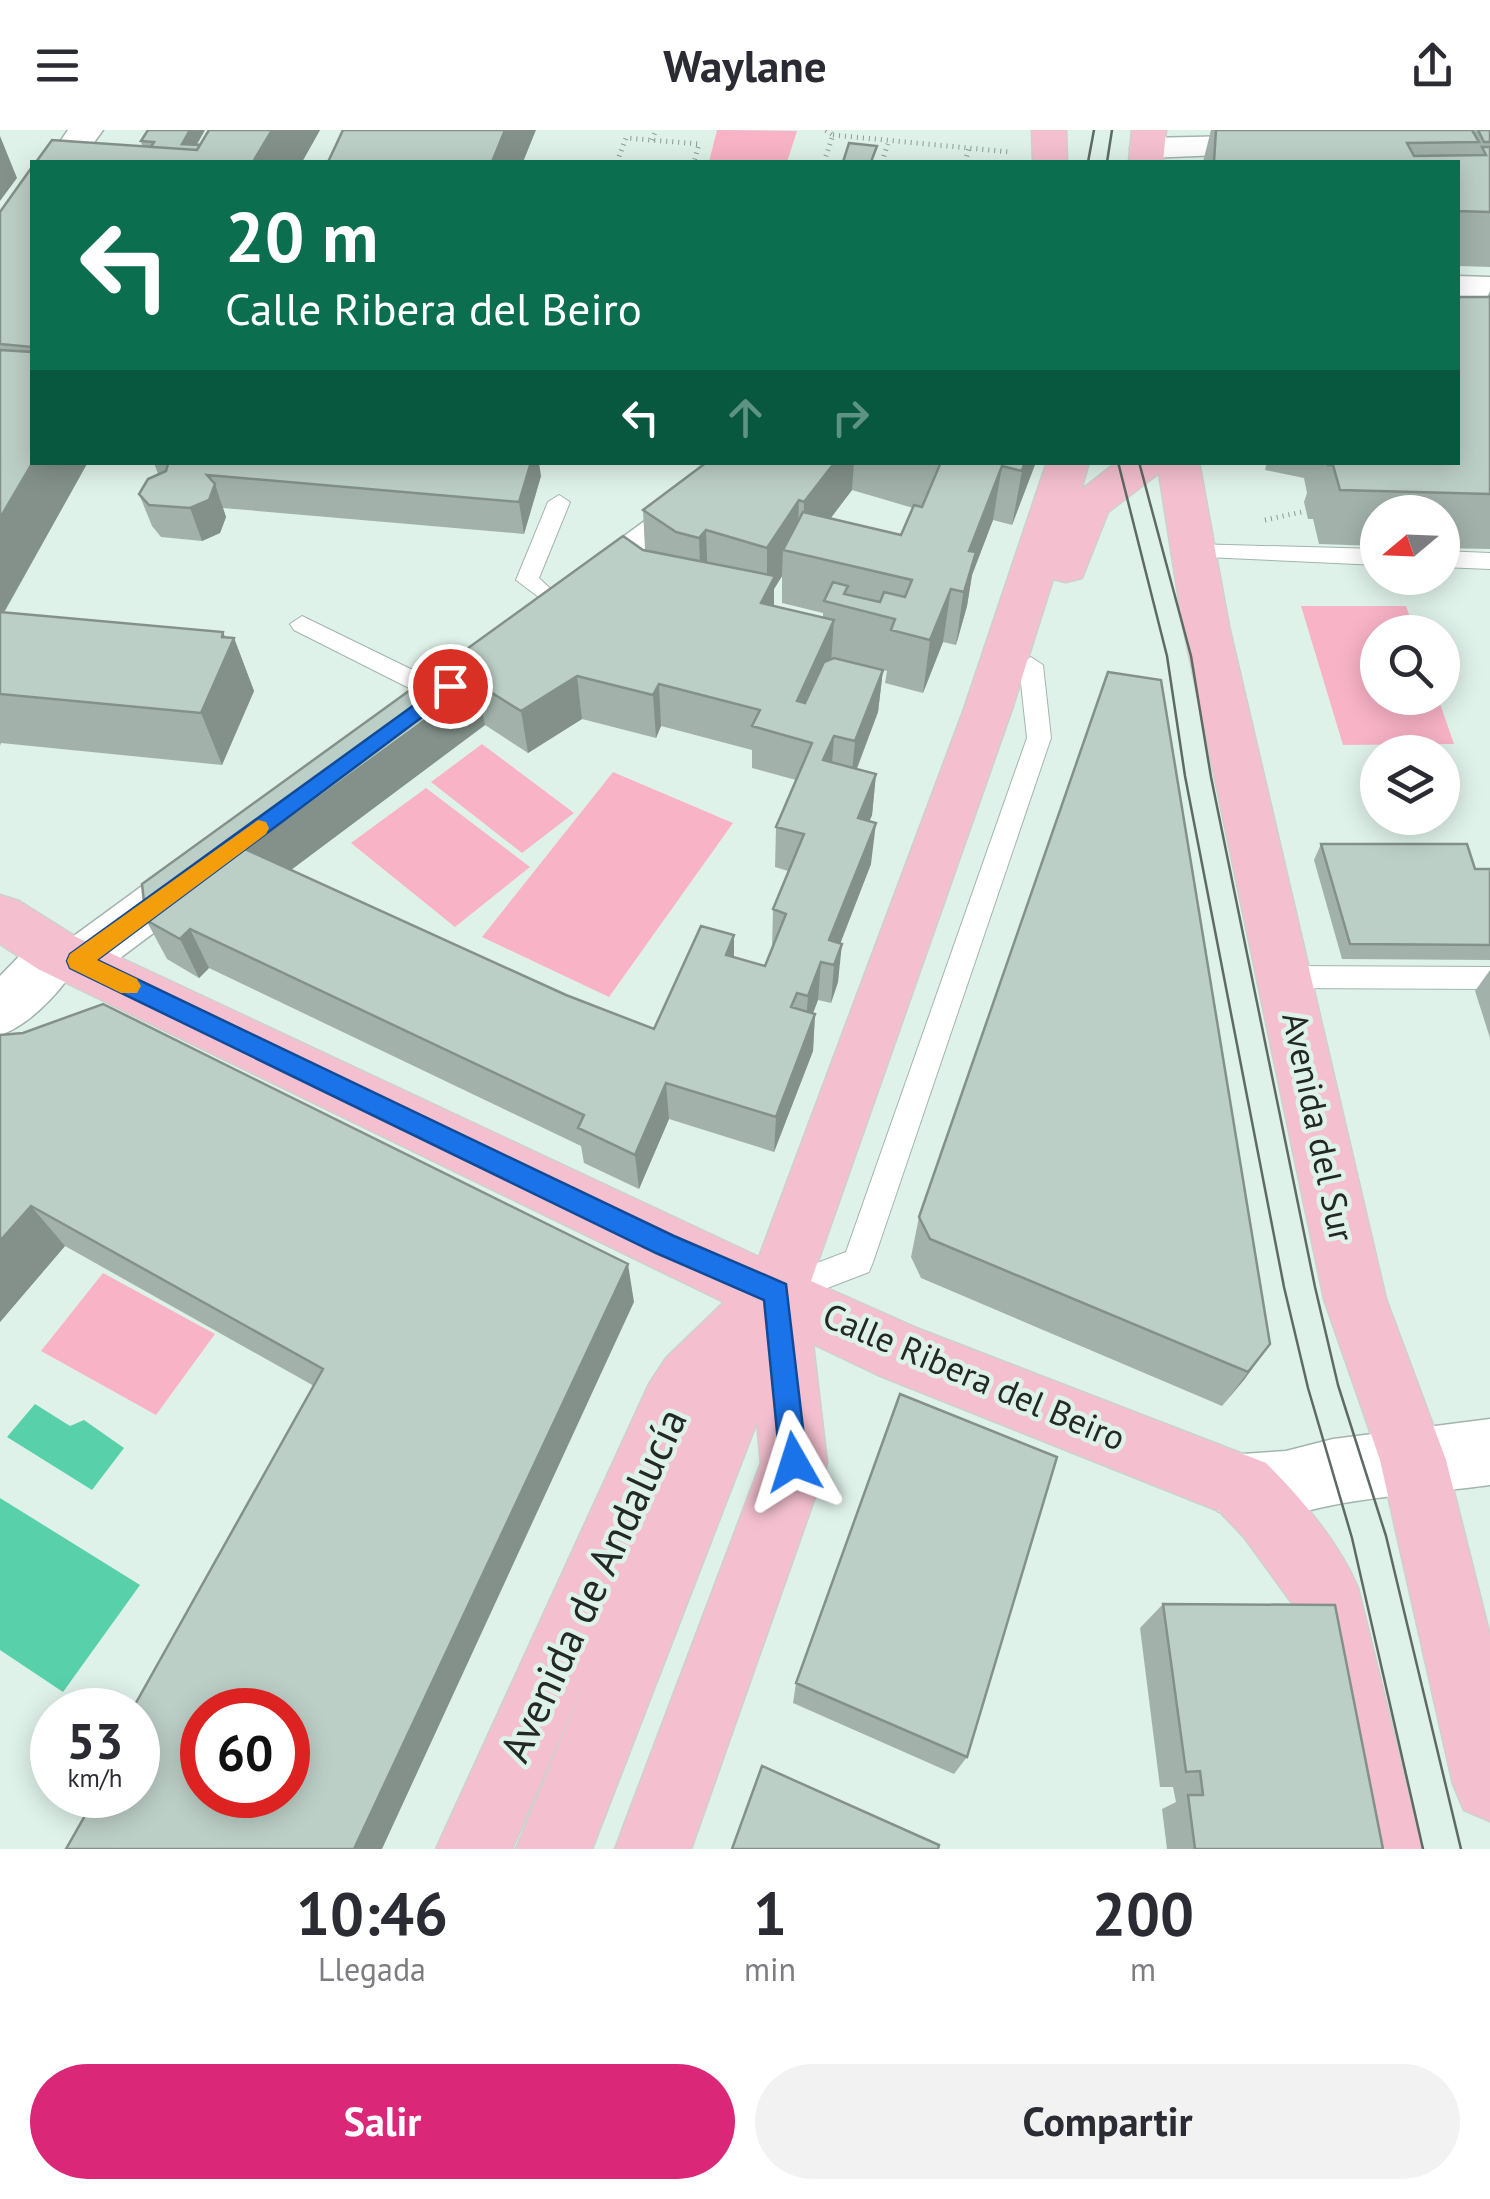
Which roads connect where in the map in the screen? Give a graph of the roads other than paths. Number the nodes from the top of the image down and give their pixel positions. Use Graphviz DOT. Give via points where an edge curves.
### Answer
graph roads {
  1 [pos="86,130"];
  2 [pos="1049,130"];
  3 [pos="1318,144"];
  4 [pos="1147,147"];
  5 [pos="1036,158"];
  6 [pos="64,160"];
  7 [pos="1460,287"];
  8 [pos="1490,288"];
  9 [pos="710,465"];
  10 [pos="748,465"];
  11 [pos="1067,465"];
  12 [pos="1142,465"];
  13 [pos="1178,465"];
  14 [pos="559,502"];
  15 [pos="1192,551"];
  16 [pos="1360,556"];
  17 [pos="1460,560"];
  18 [pos="1490,561"];
  19 [pos="529,612"];
  20 [pos="302,624"];
  21 [pos="1012,680"];
  22 [pos="426,690"];
  23 [pos="225,841"];
  24 [pos="0,916"];
  25 [pos="0,951"];
  26 [pos="68,957"];
  27 [pos="1286,977"];
  28 [pos="1490,978"];
  29 [pos="0,1012"];
  30 [pos="776,1293"];
  31 [pos="1490,1452"];
  32 [pos="1413,1460"];
  33 [pos="1242,1486"];
  34 [pos="1477,1678"];
  35 [pos="1490,1784"];
  36 [pos="474,1849"];
  37 [pos="554,1849"];
  38 [pos="653,1849"];
  39 [pos="1384,1849"];
  1 -- 6 [label="main road"];
  2 -- 5 [label="main road"];
  3 -- 4 [label="main road"];
  7 -- 8 [label="main road"];
  9 -- 19 [label="street"];
  10 -- 19 [label="street"];
  11 -- 21 [label="main road, Avenida de Andalucía"];
  12 -- 21 [label="main road, Avenida de Andalucía" via="1088,505"];
  13 -- 15 [label="main road, Avenida del Sur"];
  14 -- 19 [label="lane" via="527,580"];
  15 -- 16 [label="lane"];
  15 -- 27 [label="main road, Avenida del Sur"];
  17 -- 18 [label="lane"];
  20 -- 22 [label="lane"];
  21 -- 30 [label="main road, Avenida de Andalucía"];
  23 -- 26 [label="street"];
  24 -- 26 [label="main road, Calle Ribera del Beiro"];
  25 -- 26 [label="main road, Calle Ribera del Beiro"];
  26 -- 29 [label="main road"];
  26 -- 30 [label="main road, Calle Ribera del Beiro"];
  27 -- 28 [label="lane"];
  27 -- 32 [label="main road, Avenida del Sur" via="1356,1299"];
  30 -- 33 [label="main road, Calle Ribera del Beiro" via="901,1352"];
  30 -- 36 [label="main road, Avenida de Andalucía" via="688,1380 672,1406"];
  30 -- 37 [label="main road, Avenida de Andalucía"];
  30 -- 38 [label="main road, Avenida de Andalucía" via="794,1462"];
  31 -- 32 [label="main road"];
  32 -- 33 [label="main road"];
  32 -- 34 [label="main road, Avenida del Sur"];
  33 -- 39 [label="main road" via="1324,1588"];
  34 -- 35 [label="main road, Avenida del Sur"];
}
